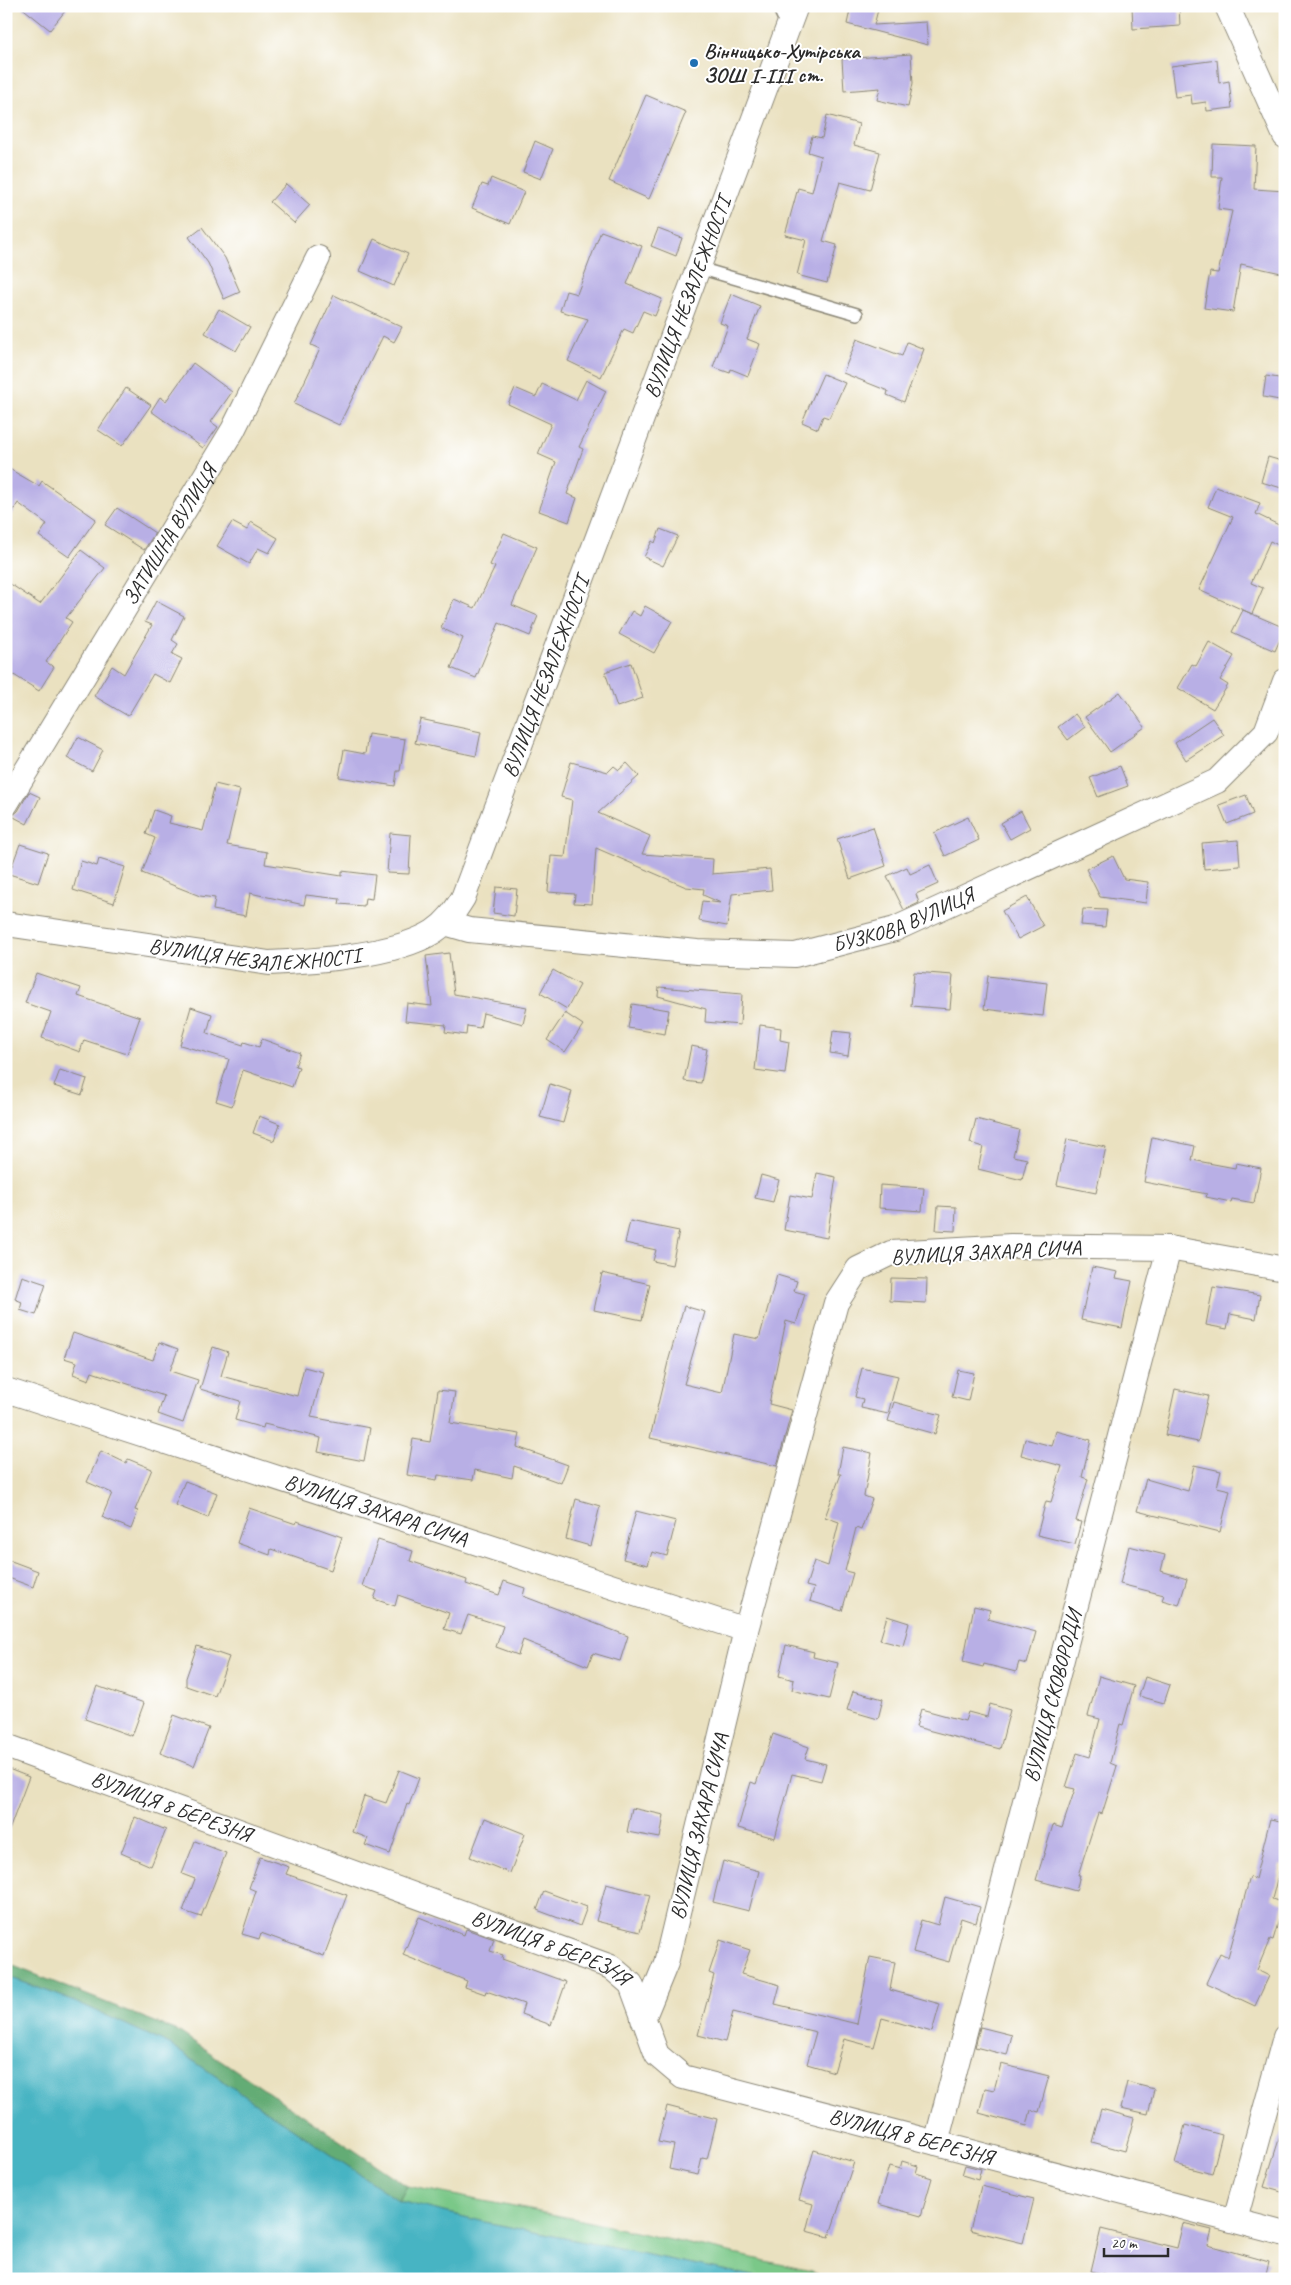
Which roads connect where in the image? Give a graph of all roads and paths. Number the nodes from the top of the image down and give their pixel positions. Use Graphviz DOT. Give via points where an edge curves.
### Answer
graph roads {
  1 [pos="775,6"];
  2 [pos="796,6"];
  3 [pos="1228,6"];
  4 [pos="788,28"];
  5 [pos="1285,136"];
  6 [pos="318,258"];
  7 [pos="699,268"];
  8 [pos="857,314"];
  9 [pos="1285,681"];
  10 [pos="6,804"];
  11 [pos="445,923"];
  12 [pos="6,924"];
  13 [pos="1169,1248"];
  14 [pos="1285,1269"];
  15 [pos="6,1390"];
  16 [pos="746,1630"];
  17 [pos="6,1746"];
  18 [pos="643,2019"];
  19 [pos="1285,2037"];
  20 [pos="936,2143"];
  21 [pos="1235,2220"];
  22 [pos="1285,2234"];
  1 -- 4 [label="lane"];
  2 -- 4 [label="street, ВУЛИЦЯ НЕЗАЛЕЖНОСТІ"];
  3 -- 5 [label="street"];
  4 -- 7 [label="street, ВУЛИЦЯ НЕЗАЛЕЖНОСТІ"];
  6 -- 10 [label="street, ЗАТИШНА ВУЛИЦЯ" via="233,430"];
  7 -- 8 [label="lane"];
  7 -- 11 [label="street, ВУЛИЦЯ НЕЗАЛЕЖНОСТІ" via="463,898"];
  9 -- 11 [label="street, БУЗКОВА ВУЛИЦЯ" via="1266,732 1217,782 895,929 795,955 687,951 469,930"];
  11 -- 12 [label="street, ВУЛИЦЯ НЕЗАЛЕЖНОСТІ" via="401,946 269,963"];
  13 -- 14 [label="street, ВУЛИЦЯ ЗАХАРА СИЧА"];
  13 -- 16 [label="street, ВУЛИЦЯ ЗАХАРА СИЧА" via="1011,1246 890,1253 858,1269 836,1303"];
  13 -- 20 [label="street, ВУЛИЦЯ СКОВОРОДИ"];
  15 -- 16 [label="street, ВУЛИЦЯ ЗАХАРА СИЧА"];
  16 -- 18 [label="street, ВУЛИЦЯ ЗАХАРА СИЧА" via="666,1963"];
  17 -- 18 [label="street, ВУЛИЦЯ 8 БЕРЕЗНЯ" via="611,1968 631,1984"];
  18 -- 20 [label="street, ВУЛИЦЯ 8 БЕРЕЗНЯ" via="656,2055 683,2077"];
  19 -- 21 [label="street"];
  20 -- 21 [label="street, ВУЛИЦЯ 8 БЕРЕЗНЯ"];
  21 -- 22 [label="street, ВУЛИЦЯ 8 БЕРЕЗНЯ"];
}
